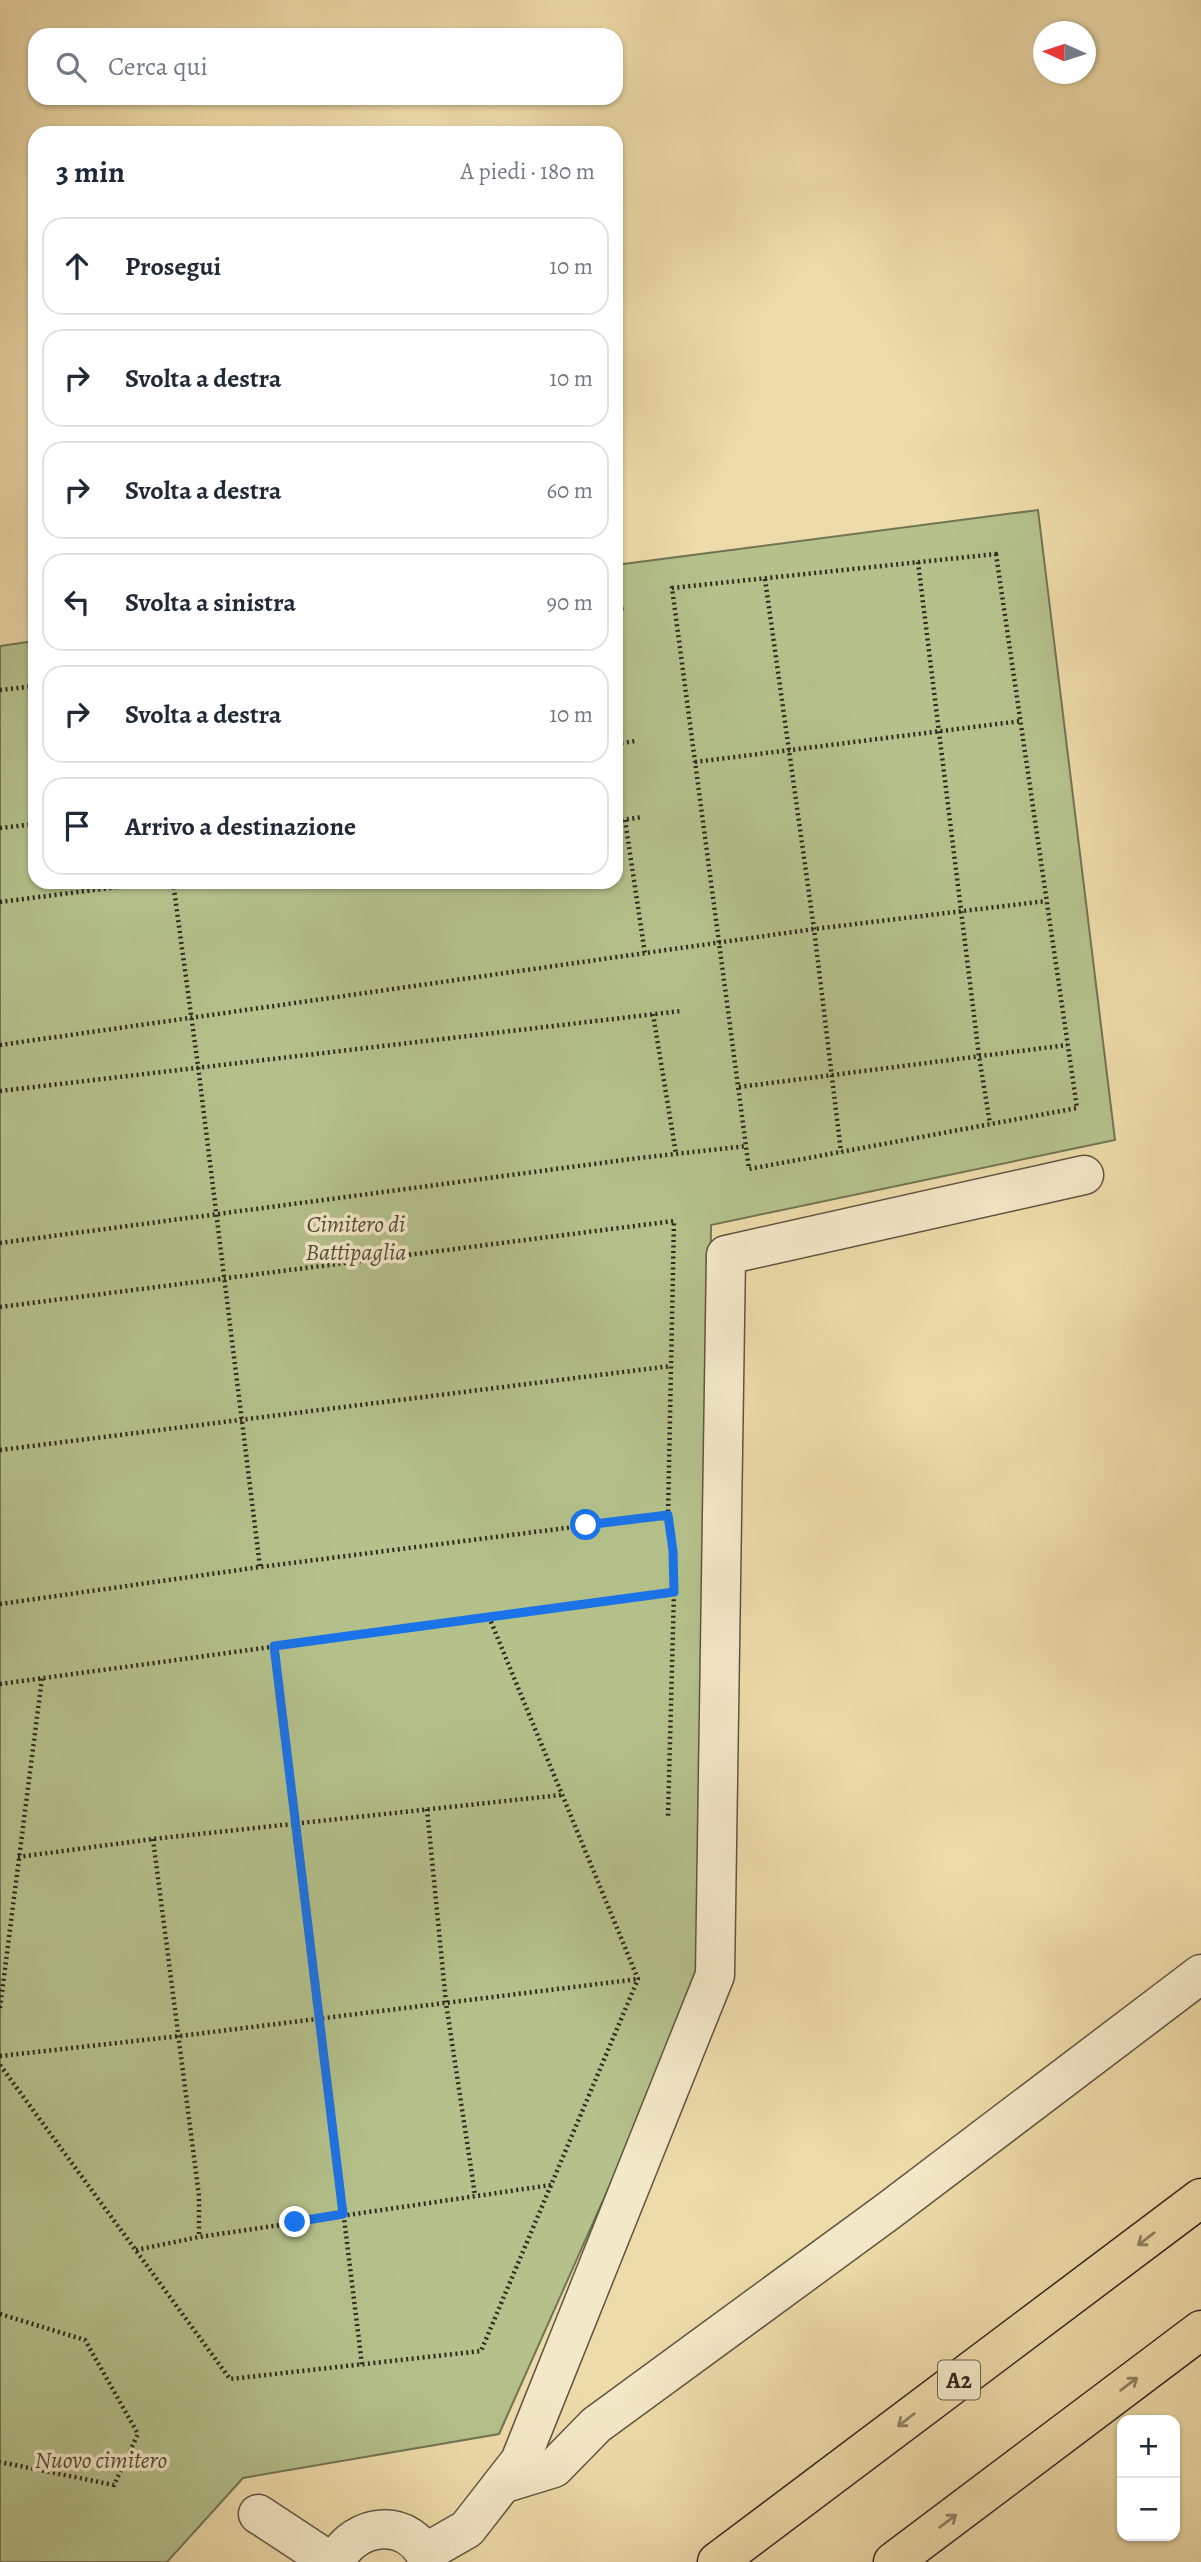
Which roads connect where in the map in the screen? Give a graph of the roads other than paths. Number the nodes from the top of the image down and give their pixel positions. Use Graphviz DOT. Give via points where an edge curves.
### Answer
graph roads {
  1 [pos="1084,1175"];
  2 [pos="1201,1974"];
  3 [pos="1201,2198"];
  4 [pos="1201,2330"];
  5 [pos="511,2472"];
  6 [pos="258,2514"];
  7 [pos="427,2558"];
  8 [pos="333,2562"];
  9 [pos="717,2562"];
  10 [pos="893,2562"];
  1 -- 5 [label="street" via="726,1255 715,1975"];
  2 -- 5 [label="street" via="887,2213 596,2425 554,2468"];
  3 -- 9 [label="highway, A2, one-way"];
  10 -- 4 [label="highway, one-way"];
  5 -- 7 [label="street" via="467,2529"];
  6 -- 8 [label="street"];
  7 -- 8 [label="street" via="414,2541 384,2529 353,2538"];
}
